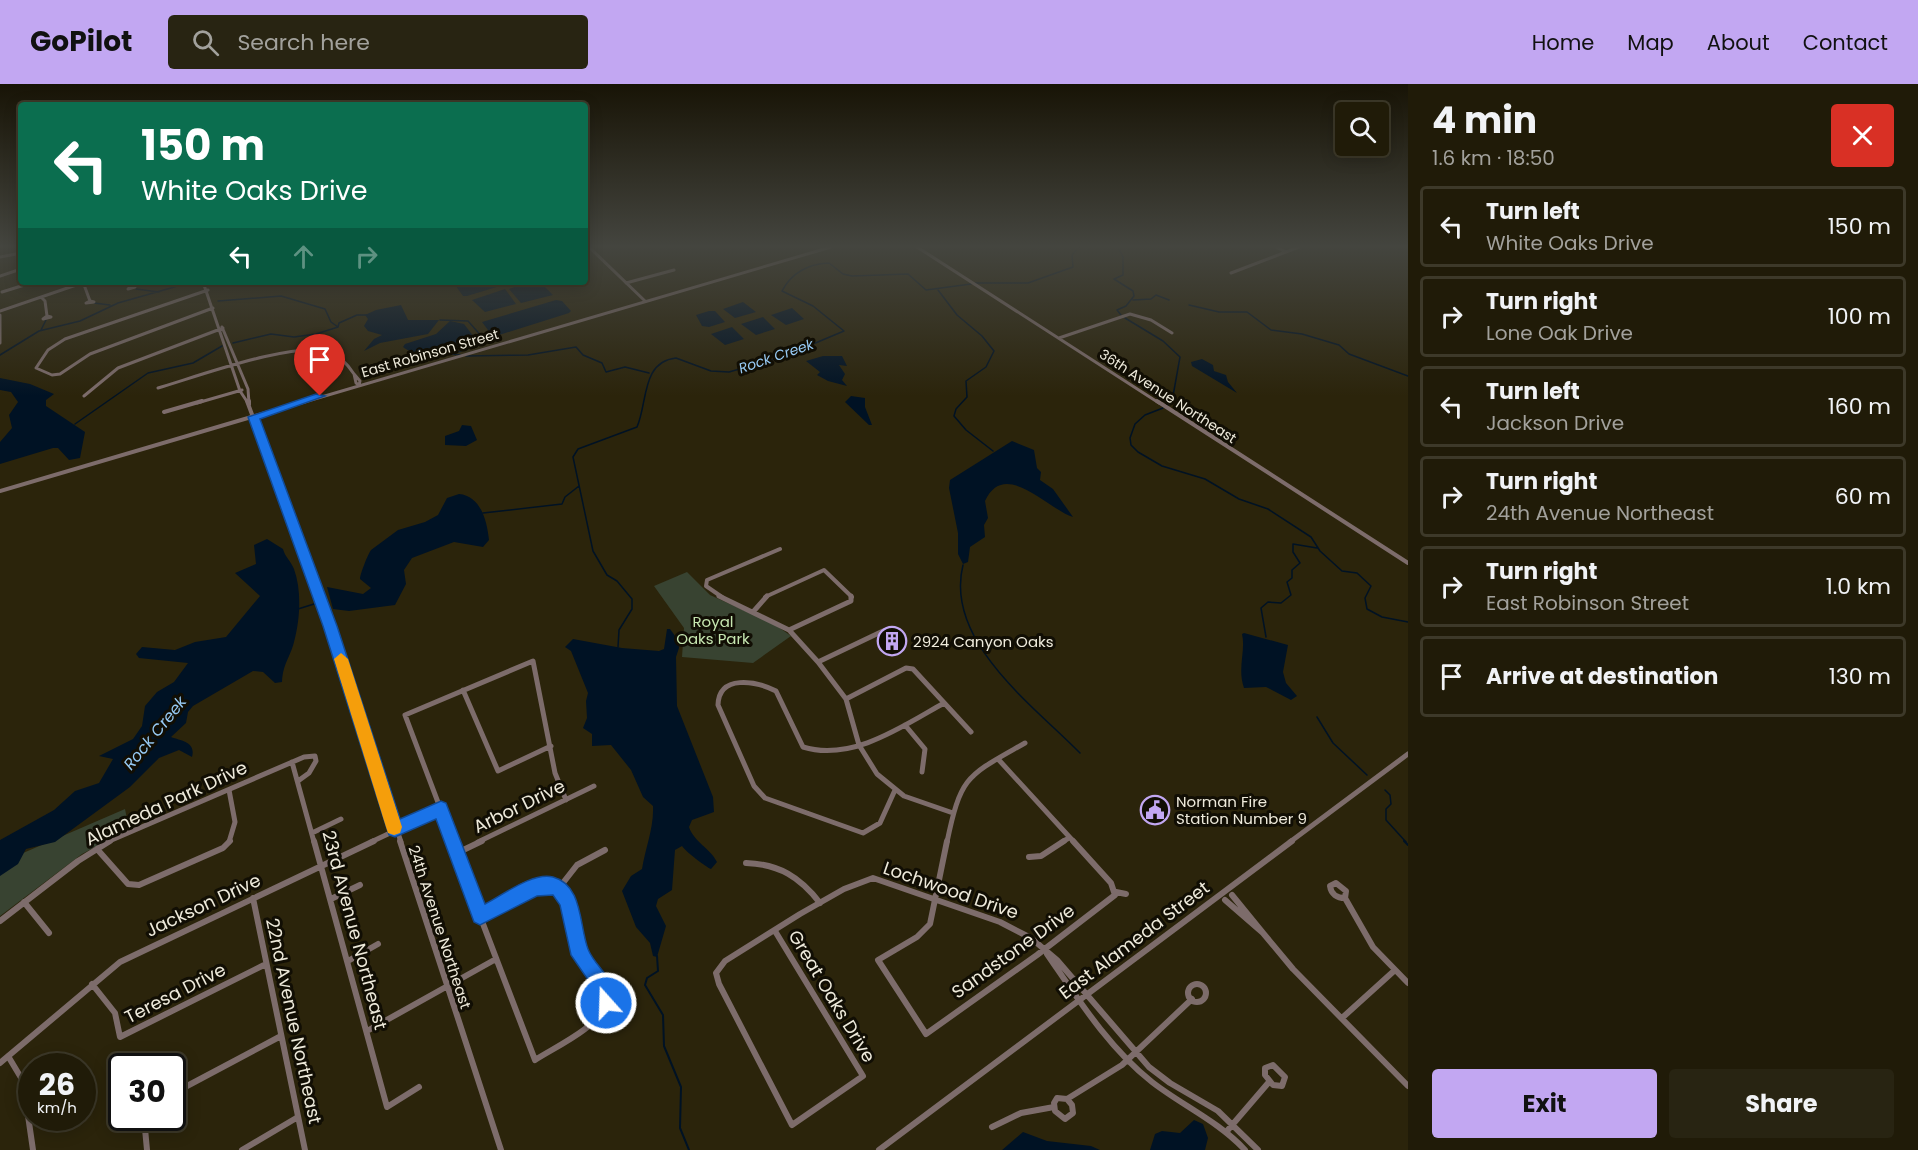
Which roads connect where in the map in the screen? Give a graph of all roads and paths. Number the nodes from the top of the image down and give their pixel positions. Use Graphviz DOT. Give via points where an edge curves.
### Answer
graph roads {
  1 [pos="41,297"];
  2 [pos="89,297"];
  3 [pos="187,297"];
  4 [pos="210,297"];
  5 [pos="640,297"];
  6 [pos="663,297"];
  7 [pos="994,297"];
  8 [pos="90,301"];
  9 [pos="645,302"];
  10 [pos="214,307"];
  11 [pos="0,313"];
  12 [pos="47,316"];
  13 [pos="221,328"];
  14 [pos="1172,333"];
  15 [pos="1059,339"];
  16 [pos="0,341"];
  17 [pos="239,366"];
  18 [pos="232,368"];
  19 [pos="360,384"];
  20 [pos="158,388"];
  21 [pos="248,389"];
  22 [pos="240,391"];
  23 [pos="84,396"];
  24 [pos="249,405"];
  25 [pos="164,412"];
  26 [pos="254,417"];
  27 [pos="0,491"];
  28 [pos="780,549"];
  29 [pos="1408,563"];
  30 [pos="753,612"];
  31 [pos="789,630"];
  32 [pos="883,631"];
  33 [pos="818,662"];
  34 [pos="463,690"];
  35 [pos="846,699"];
  36 [pos="944,703"];
  37 [pos="906,725"];
  38 [pos="971,732"];
  39 [pos="1024,743"];
  40 [pos="860,745"];
  41 [pos="552,746"];
  42 [pos="1408,754"];
  43 [pos="998,759"];
  44 [pos="292,762"];
  45 [pos="922,772"];
  46 [pos="298,781"];
  47 [pos="594,786"];
  48 [pos="229,790"];
  49 [pos="895,790"];
  50 [pos="566,800"];
  51 [pos="441,809"];
  52 [pos="953,813"];
  53 [pos="341,819"];
  54 [pos="395,830"];
  55 [pos="312,833"];
  56 [pos="1069,838"];
  57 [pos="97,849"];
  58 [pos="605,850"];
  59 [pos="457,853"];
  60 [pos="1029,857"];
  61 [pos="746,863"];
  62 [pos="322,866"];
  63 [pos="360,885"];
  64 [pos="559,888"];
  65 [pos="1116,892"];
  66 [pos="1126,894"];
  67 [pos="1232,896"];
  68 [pos="253,898"];
  69 [pos="1345,898"];
  70 [pos="331,899"];
  71 [pos="935,899"];
  72 [pos="1226,900"];
  73 [pos="24,902"];
  74 [pos="820,903"];
  75 [pos="480,916"];
  76 [pos="0,921"];
  77 [pos="775,932"];
  78 [pos="49,933"];
  79 [pos="1263,933"];
  80 [pos="378,944"];
  81 [pos="1044,949"];
  82 [pos="496,959"];
  83 [pos="348,961"];
  84 [pos="266,964"];
  85 [pos="1395,970"];
  86 [pos="1408,982"];
  87 [pos="92,984"];
  88 [pos="447,986"];
  89 [pos="1080,992"];
  90 [pos="1089,995"];
  91 [pos="1192,999"];
  92 [pos="1081,1001"];
  93 [pos="1342,1018"];
  94 [pos="367,1030"];
  95 [pos="281,1036"];
  96 [pos="1136,1053"];
  97 [pos="8,1056"];
  98 [pos="1129,1059"];
  99 [pos="0,1063"];
  100 [pos="863,1077"];
  101 [pos="1269,1082"];
  102 [pos="1408,1086"];
  103 [pos="186,1087"];
  104 [pos="419,1087"];
  105 [pos="1066,1099"];
  106 [pos="1054,1107"];
  107 [pos="298,1117"];
  108 [pos="1232,1123"];
  109 [pos="992,1127"];
  110 [pos="145,1131"];
  111 [pos="1227,1131"];
  112 [pos="33,1150"];
  113 [pos="147,1150"];
  114 [pos="242,1150"];
  115 [pos="305,1150"];
  116 [pos="501,1150"];
  117 [pos="879,1150"];
  118 [pos="1245,1150"];
  119 [pos="1258,1150"];
  1 -- 11 [label="street"];
  1 -- 12 [label="street"];
  2 -- 8 [label="street"];
  3 -- 10 [label="street" via="64,339 47,351 36,366 54,375 61,374 88,354"];
  4 -- 10 [label="street, 24th Avenue Northeast"];
  5 -- 9 [label="street"];
  6 -- 9 [label="street, East Robinson Street"];
  7 -- 15 [label="street, 36th Avenue Northeast"];
  9 -- 19 [label="street, East Robinson Street"];
  10 -- 13 [label="street, 24th Avenue Northeast"];
  11 -- 16 [label="street"];
  13 -- 17 [label="street, 24th Avenue Northeast"];
  13 -- 18 [label="street, 24th Avenue Northeast"];
  13 -- 23 [label="street" via="118,368"];
  14 -- 15 [label="street" via="1151,320 1130,314"];
  15 -- 29 [label="street, 36th Avenue Northeast"];
  17 -- 18 [label="street"];
  17 -- 19 [label="street" via="298,351 325,350 341,358"];
  17 -- 21 [label="street, 24th Avenue Northeast"];
  18 -- 20 [label="street"];
  18 -- 22 [label="street, 24th Avenue Northeast"];
  19 -- 26 [label="street, East Robinson Street"];
  21 -- 22 [label="street"];
  21 -- 24 [label="street, 24th Avenue Northeast"];
  22 -- 24 [label="street, 24th Avenue Northeast"];
  22 -- 25 [label="street"];
  24 -- 26 [label="street, 24th Avenue Northeast"];
  26 -- 27 [label="street, East Robinson Street"];
  26 -- 54 [label="street, 24th Avenue Northeast" via="330,626"];
  28 -- 30 [label="street" via="705,583 711,592"];
  30 -- 31 [label="street"];
  30 -- 31 [label="street" via="768,595 824,570 852,597"];
  31 -- 33 [label="street"];
  32 -- 33 [label="street"];
  33 -- 35 [label="street"];
  34 -- 41 [label="street" via="498,771"];
  34 -- 41 [label="street" via="533,661"];
  34 -- 51 [label="street" via="405,715"];
  35 -- 36 [label="street" via="906,668 913,669"];
  35 -- 40 [label="street"];
  36 -- 37 [label="street"];
  36 -- 38 [label="street"];
  37 -- 40 [label="street"];
  37 -- 45 [label="street" via="925,749"];
  39 -- 43 [label="street"];
  40 -- 49 [label="street" via="877,774"];
  40 -- 49 [label="street" via="821,752 803,747 776,692 762,683 729,684 717,696 754,786 765,798 864,833 878,827"];
  41 -- 50 [label="street" via="555,773"];
  42 -- 90 [label="street, East Alameda Street"];
  43 -- 52 [label="street" via="964,782"];
  43 -- 56 [label="street"];
  44 -- 46 [label="street, 23rd Avenue Northeast"];
  44 -- 46 [label="street" via="309,755 316,757 313,768"];
  44 -- 48 [label="street, Alameda Park Drive"];
  46 -- 55 [label="street, 23rd Avenue Northeast"];
  47 -- 50 [label="street, Arbor Drive"];
  48 -- 57 [label="street, Alameda Park Drive"];
  48 -- 57 [label="street" via="237,830 234,838 223,848 151,881 135,886 125,881"];
  49 -- 52 [label="street"];
  50 -- 59 [label="street, Arbor Drive"];
  51 -- 54 [label="street, Jackson Drive"];
  51 -- 59 [label="street"];
  52 -- 71 [label="street"];
  53 -- 55 [label="street"];
  54 -- 62 [label="street, Jackson Drive"];
  54 -- 88 [label="street, 24th Avenue Northeast"];
  55 -- 62 [label="street, 23rd Avenue Northeast"];
  56 -- 60 [label="street" via="1041,856"];
  56 -- 65 [label="street"];
  57 -- 73 [label="street, Alameda Park Drive"];
  58 -- 64 [label="street" via="577,865"];
  59 -- 75 [label="street"];
  61 -- 74 [label="street" via="762,863 799,877"];
  62 -- 68 [label="street, Jackson Drive"];
  62 -- 70 [label="street, 23rd Avenue Northeast"];
  63 -- 70 [label="street"];
  64 -- 75 [label="street" via="535,887"];
  64 -- 82 [label="street" via="568,901 580,955 604,986 606,1003 600,1017 535,1060"];
  65 -- 66 [label="street"];
  65 -- 81 [label="street, Sandstone Drive" via="1113,899"];
  67 -- 79 [label="street"];
  68 -- 84 [label="street, 22nd Avenue Northeast"];
  68 -- 87 [label="street, Jackson Drive" via="120,962"];
  69 -- 85 [label="street" via="1373,946"];
  70 -- 83 [label="street, 23rd Avenue Northeast"];
  71 -- 74 [label="street, Lochwood Drive" via="868,878"];
  71 -- 81 [label="street, Lochwood Drive" via="1014,927"];
  71 -- 81 [label="street, Sandstone Drive" via="930,924 922,933 878,960 926,1034"];
  72 -- 79 [label="street"];
  73 -- 76 [label="street, Alameda Park Drive"];
  73 -- 78 [label="street"];
  74 -- 77 [label="street, Lochwood Drive"];
  75 -- 82 [label="street"];
  77 -- 100 [label="street, Great Oaks Drive"];
  77 -- 100 [label="street, Lochwood Drive" via="721,964 716,973 792,1125"];
  79 -- 93 [label="street"];
  80 -- 83 [label="street"];
  81 -- 89 [label="street, Lochwood Drive"];
  82 -- 88 [label="street"];
  83 -- 94 [label="street, 23rd Avenue Northeast"];
  84 -- 87 [label="street, Teresa Drive" via="120,1037 115,1013"];
  84 -- 95 [label="street, 22nd Avenue Northeast"];
  85 -- 86 [label="street"];
  85 -- 93 [label="street"];
  87 -- 97 [label="street, Jackson Drive"];
  88 -- 94 [label="street"];
  88 -- 116 [label="street, 24th Avenue Northeast"];
  89 -- 90 [label="street"];
  89 -- 92 [label="street"];
  90 -- 92 [label="street, East Alameda Street"];
  90 -- 96 [label="street"];
  91 -- 96 [label="street"];
  92 -- 98 [label="street"];
  92 -- 117 [label="street, East Alameda Street"];
  93 -- 102 [label="street"];
  94 -- 104 [label="street, 23rd Avenue Northeast" via="387,1107"];
  95 -- 103 [label="street"];
  95 -- 107 [label="street, 22nd Avenue Northeast"];
  96 -- 98 [label="street"];
  96 -- 108 [label="street" via="1162,1077"];
  97 -- 99 [label="street, Jackson Drive"];
  97 -- 112 [label="street" via="23,1081"];
  98 -- 105 [label="street"];
  98 -- 111 [label="street" via="1152,1082"];
  101 -- 108 [label="street"];
  105 -- 106 [label="street" via="1057,1098"];
  105 -- 106 [label="street" via="1073,1109 1069,1118 1058,1115"];
  106 -- 109 [label="street" via="1022,1113"];
  107 -- 114 [label="street"];
  107 -- 115 [label="street, 22nd Avenue Northeast"];
  108 -- 111 [label="street"];
  108 -- 119 [label="street"];
  110 -- 113 [label="street"];
  111 -- 118 [label="street"];
}
